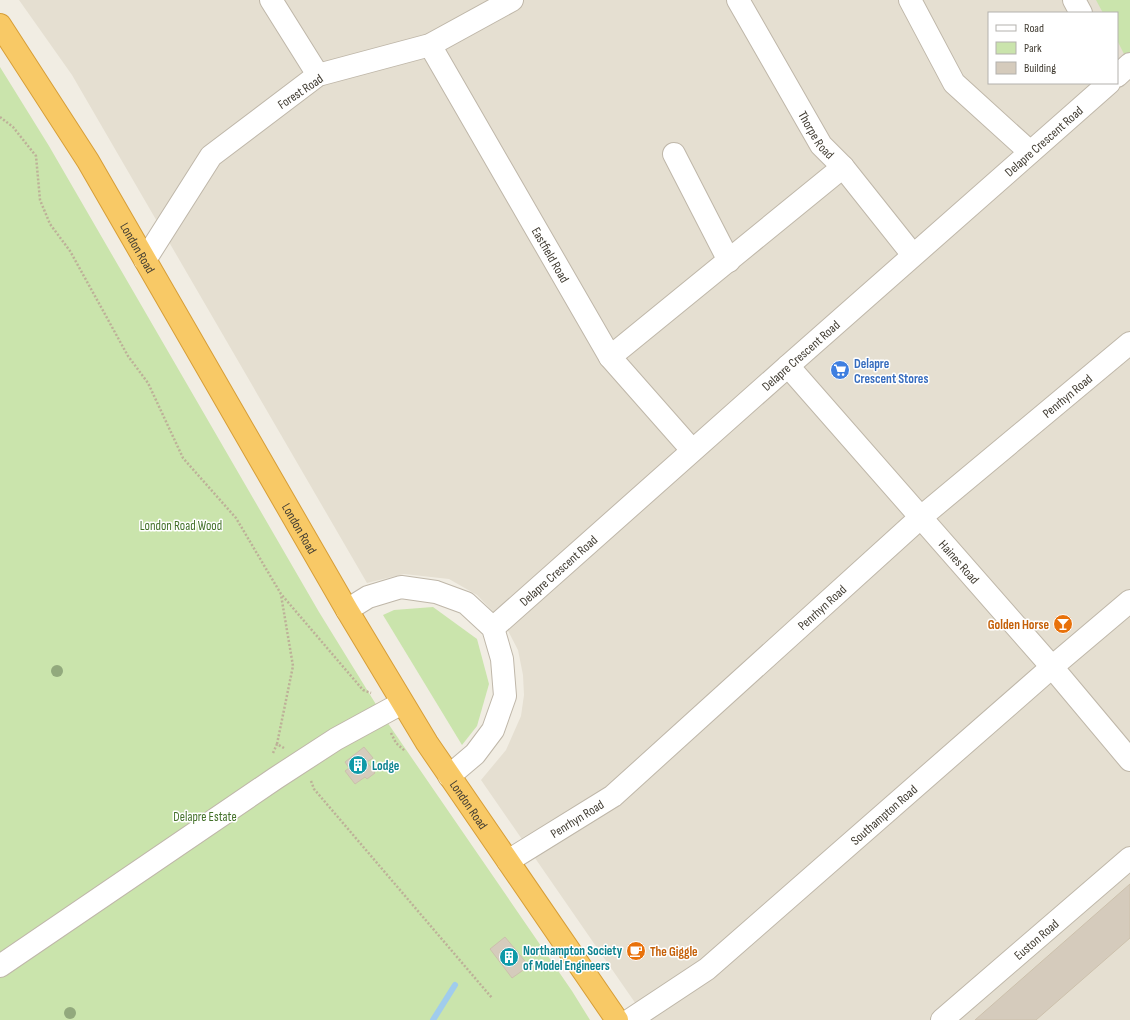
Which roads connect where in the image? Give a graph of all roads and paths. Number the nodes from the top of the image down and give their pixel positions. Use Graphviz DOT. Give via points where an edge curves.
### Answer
graph roads {
  1 [pos="271,0"];
  2 [pos="512,0"];
  3 [pos="738,0"];
  4 [pos="910,0"];
  5 [pos="1074,0"];
  6 [pos="1080,12"];
  7 [pos="0,25"];
  8 [pos="430,45"];
  9 [pos="1130,64"];
  10 [pos="318,75"];
  11 [pos="1118,75"];
  12 [pos="1108,84"];
  13 [pos="0,117"];
  14 [pos="1030,152"];
  15 [pos="674,154"];
  16 [pos="843,167"];
  17 [pos="913,255"];
  18 [pos="145,260"];
  19 [pos="728,261"];
  20 [pos="1130,343"];
  21 [pos="610,357"];
  22 [pos="788,366"];
  23 [pos="692,450"];
  24 [pos="920,518"];
  25 [pos="281,594"];
  26 [pos="1130,600"];
  27 [pos="347,610"];
  28 [pos="493,628"];
  29 [pos="1052,667"];
  30 [pos="370,693"];
  31 [pos="402,703"];
  32 [pos="277,744"];
  33 [pos="305,759"];
  34 [pos="1130,760"];
  35 [pos="449,776"];
  36 [pos="1130,858"];
  37 [pos="508,861"];
  38 [pos="0,966"];
  39 [pos="492,998"];
  40 [pos="617,1020"];
  41 [pos="630,1020"];
  42 [pos="942,1020"];
  1 -- 10 [label="street"];
  2 -- 8 [label="street, Forest Road"];
  3 -- 16 [label="street, Thorpe Road" via="821,145"];
  4 -- 14 [label="street" via="954,83"];
  5 -- 6 [label="street"];
  7 -- 18 [label="highway, London Road" via="88,161"];
  8 -- 10 [label="street, Forest Road"];
  8 -- 21 [label="street, Eastfield Road"];
  9 -- 11 [label="street"];
  10 -- 18 [label="street, Forest Road" via="211,156"];
  12 -- 14 [label="street, Delapre Crescent Road"];
  13 -- 25 [label="path" via="12,127 36,156 40,200 50,224 70,251 128,356 148,383 183,458 236,518"];
  14 -- 17 [label="street, Delapre Crescent Road"];
  15 -- 19 [label="street"];
  16 -- 17 [label="street, Thorpe Road"];
  16 -- 19 [label="street"];
  17 -- 22 [label="street, Delapre Crescent Road"];
  18 -- 27 [label="highway, London Road"];
  19 -- 21 [label="street"];
  20 -- 24 [label="street, Penrhyn Road"];
  21 -- 23 [label="street, Eastfield Road"];
  22 -- 23 [label="street, Delapre Crescent Road"];
  22 -- 24 [label="street, Haines Road"];
  23 -- 28 [label="street, Delapre Crescent Road"];
  24 -- 29 [label="street, Haines Road"];
  24 -- 37 [label="street, Penrhyn Road" via="613,796"];
  25 -- 30 [label="path" via="363,690"];
  25 -- 32 [label="path" via="293,666"];
  26 -- 29 [label="street, Southampton Road"];
  27 -- 28 [label="street" via="368,597 401,587 436,592 466,603"];
  27 -- 31 [label="highway, London Road"];
  28 -- 35 [label="street" via="502,659 505,696 493,730 475,754"];
  29 -- 34 [label="street, Haines Road"];
  29 -- 41 [label="street, Southampton Road" via="707,969"];
  31 -- 33 [label="street"];
  31 -- 35 [label="highway, London Road"];
  33 -- 38 [label="street"];
  33 -- 39 [label="path" via="314,789"];
  35 -- 37 [label="highway, London Road"];
  36 -- 42 [label="street, Euston Road"];
  37 -- 40 [label="highway, London Road"];
}
